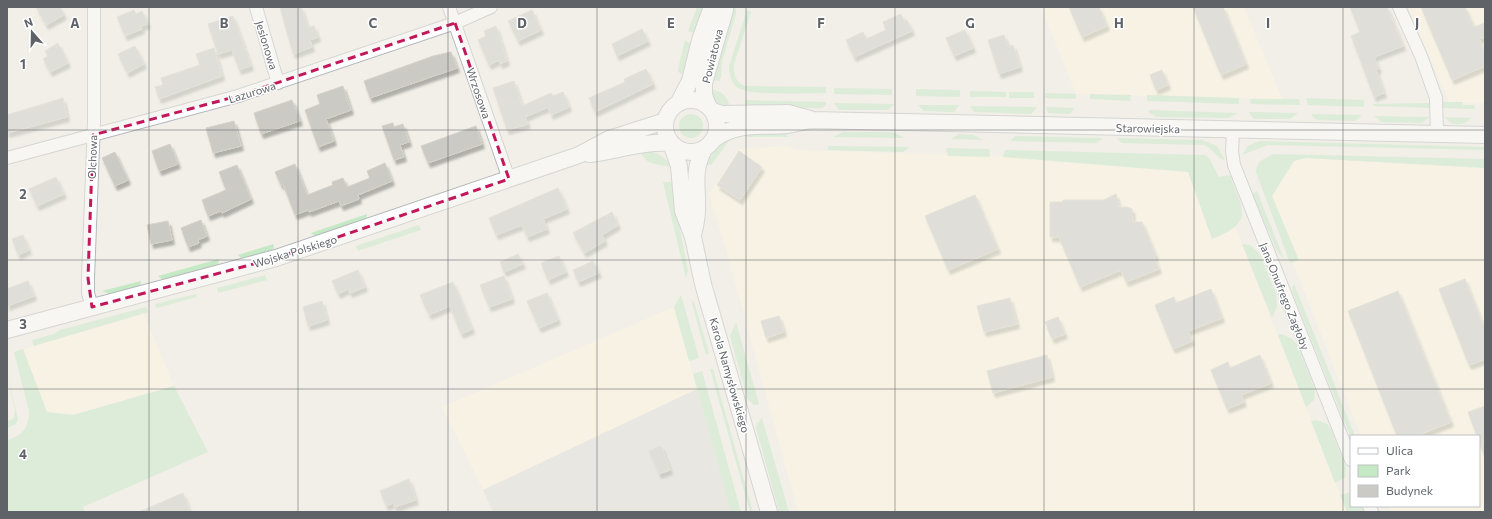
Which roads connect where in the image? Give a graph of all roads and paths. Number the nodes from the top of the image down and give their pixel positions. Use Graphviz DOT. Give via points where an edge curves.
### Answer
graph roads {
  1 [pos="94,7"];
  2 [pos="256,7"];
  3 [pos="449,7"];
  4 [pos="491,7"];
  5 [pos="712,7"];
  6 [pos="724,7"];
  7 [pos="1399,7"];
  8 [pos="455,23"];
  9 [pos="278,84"];
  10 [pos="679,102"];
  11 [pos="711,108"];
  12 [pos="811,120"];
  13 [pos="665,121"];
  14 [pos="1233,130"];
  15 [pos="1438,134"];
  16 [pos="93,135"];
  17 [pos="1485,136"];
  18 [pos="671,143"];
  19 [pos="709,144"];
  20 [pos="578,155"];
  21 [pos="7,158"];
  22 [pos="509,179"];
  23 [pos="693,237"];
  24 [pos="92,307"];
  25 [pos="7,330"];
  26 [pos="1350,457"];
  27 [pos="769,512"];
  1 -- 16 [label="street, Olchowa"];
  2 -- 9 [label="street, Jesionowa"];
  3 -- 8 [label="street, Wrzosowa"];
  4 -- 8 [label="street, Lazurowa"];
  5 -- 10 [label="street, Powiatowa" via="700,40 690,81"];
  6 -- 11 [label="street, Powiatowa" via="704,84 704,95"];
  7 -- 15 [label="street" via="1436,98"];
  8 -- 9 [label="street, Lazurowa"];
  8 -- 22 [label="street, Wrzosowa"];
  9 -- 16 [label="street, Lazurowa"];
  10 -- 11 [label="street" via="694,100"];
  10 -- 13 [label="street" via="672,107"];
  11 -- 12 [label="street, Starowiejska" via="722,114 788,113"];
  11 -- 19 [label="street" via="718,125"];
  12 -- 14 [label="street, Starowiejska"];
  12 -- 19 [label="street, Starowiejska" via="787,125 739,127 729,130"];
  13 -- 18 [label="street"];
  13 -- 20 [label="street, Wojska Polskiego" via="609,139"];
  14 -- 15 [label="street, Starowiejska"];
  14 -- 26 [label="street, Jana Onufrego Zagłoby" via="1234,165"];
  15 -- 17 [label="street, Starowiejska"];
  16 -- 21 [label="street, Lazurowa"];
  16 -- 24 [label="street, Olchowa" via="88,285"];
  18 -- 19 [label="street" via="691,152"];
  18 -- 20 [label="street, Wojska Polskiego" via="653,142 613,152"];
  18 -- 23 [label="street, Karola Namysłowskiego" via="679,166 683,211"];
  19 -- 23 [label="street, Karola Namysłowskiego" via="698,164 695,176 697,210"];
  20 -- 22 [label="street, Wojska Polskiego"];
  22 -- 24 [label="street, Wojska Polskiego" via="276,258"];
  23 -- 27 [label="street, Karola Namysłowskiego" via="703,284"];
  24 -- 25 [label="street, Wojska Polskiego"];
}
